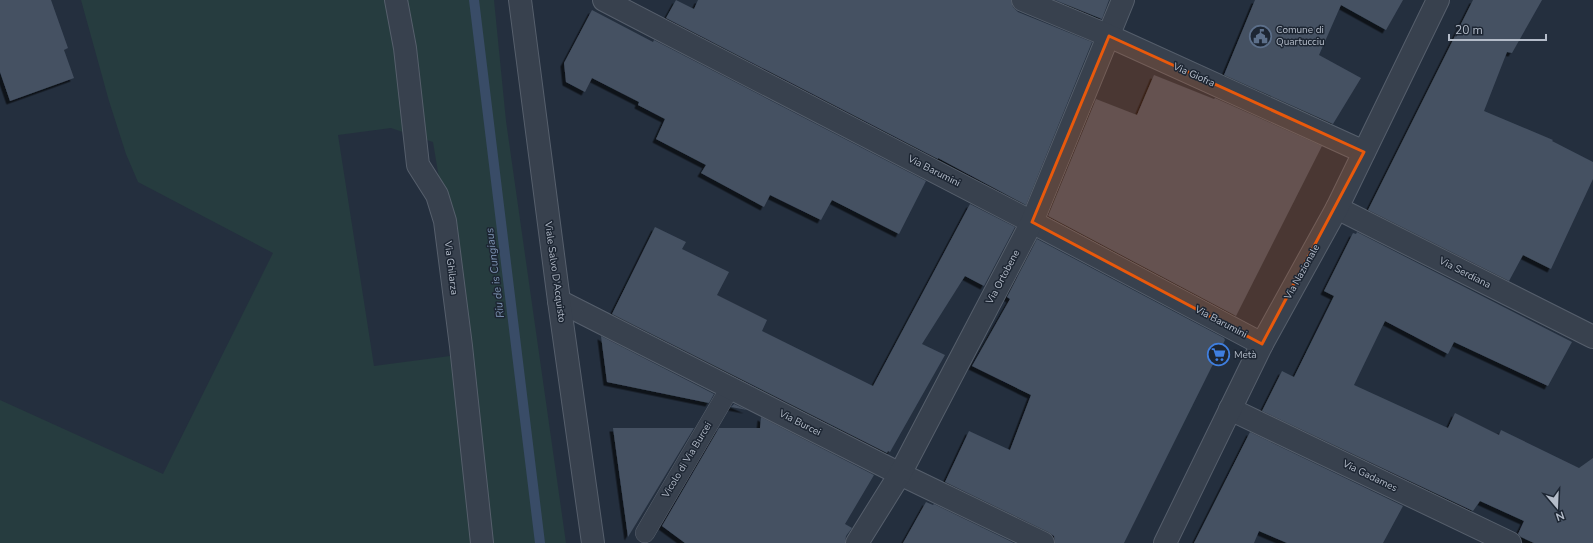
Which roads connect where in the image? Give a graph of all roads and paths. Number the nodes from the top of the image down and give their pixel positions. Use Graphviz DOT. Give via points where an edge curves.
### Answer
graph roads {
  1 [pos="396,0"];
  2 [pos="520,0"];
  3 [pos="604,0"];
  4 [pos="1023,0"];
  5 [pos="1124,0"];
  6 [pos="1438,0"];
  7 [pos="1109,36"];
  8 [pos="1364,152"];
  9 [pos="1337,208"];
  10 [pos="1032,222"];
  11 [pos="559,301"];
  12 [pos="1593,337"];
  13 [pos="1262,344"];
  14 [pos="730,388"];
  15 [pos="1230,409"];
  16 [pos="900,474"];
  17 [pos="644,533"];
  18 [pos="482,543"];
  19 [pos="593,543"];
  20 [pos="857,543"];
  21 [pos="1043,543"];
  22 [pos="1164,543"];
  23 [pos="1510,543"];
  1 -- 18 [label="street, Via Ghilarza" via="405,48 418,166 436,195 445,221"];
  2 -- 11 [label="street, Viale Salvo D'Acquisto"];
  3 -- 10 [label="street, Via Barumini"];
  4 -- 7 [label="street, Via Giofra"];
  5 -- 7 [label="street, Via Ortobene"];
  6 -- 8 [label="street, Via Nazionale"];
  7 -- 8 [label="street, Via Giofra"];
  7 -- 10 [label="street, Via Ortobene"];
  8 -- 9 [label="street, Via Nazionale"];
  9 -- 12 [label="street, Via Serdiana"];
  9 -- 13 [label="street, Via Nazionale"];
  10 -- 13 [label="street, Via Barumini"];
  10 -- 16 [label="street, Via Ortobene"];
  11 -- 14 [label="street, Via Burcei"];
  11 -- 19 [label="street, Viale Salvo D'Acquisto"];
  13 -- 15 [label="street, Via Nazionale"];
  14 -- 16 [label="street, Via Burcei"];
  14 -- 17 [label="lane, Vicolo di Via Burcei"];
  15 -- 22 [label="street, Via Nazionale"];
  15 -- 23 [label="street, Via Gadames"];
  16 -- 20 [label="street, Via Ortobene"];
  16 -- 21 [label="street, Via Burcei"];
}
